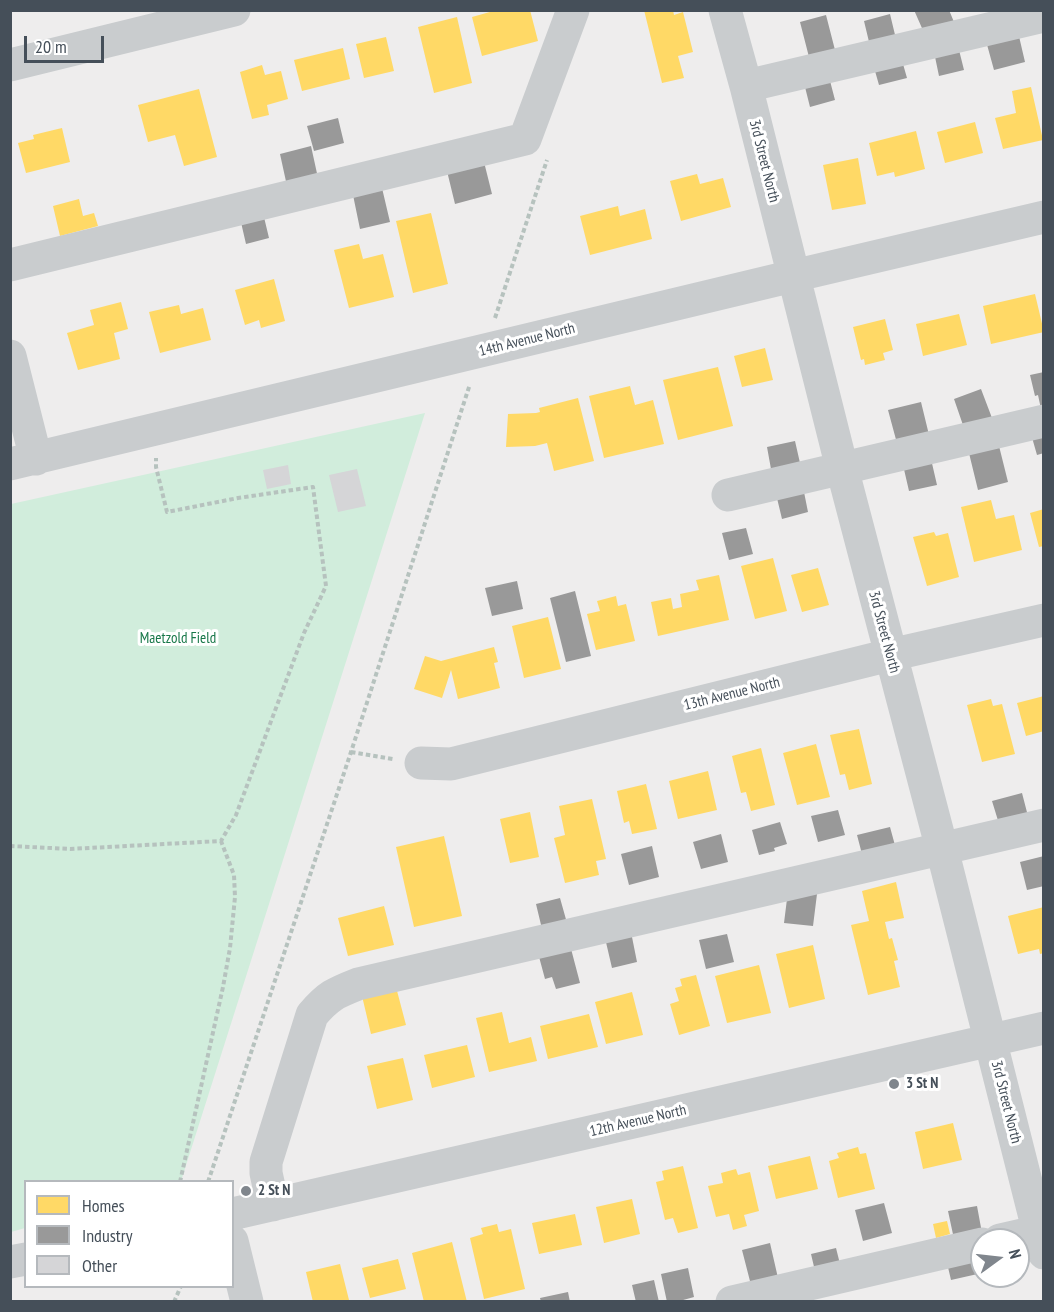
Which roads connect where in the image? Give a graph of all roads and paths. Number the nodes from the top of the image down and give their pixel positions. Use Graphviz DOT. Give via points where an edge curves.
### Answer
graph roads {
  1 [pos="234,10"];
  2 [pos="573,10"];
  3 [pos="725,10"];
  4 [pos="1044,16"];
  5 [pos="10,65"];
  6 [pos="746,86"];
  7 [pos="547,158"];
  8 [pos="1044,218"];
  9 [pos="10,265"];
  10 [pos="793,276"];
  11 [pos="492,327"];
  12 [pos="10,356"];
  13 [pos="471,381"];
  14 [pos="1044,421"];
  15 [pos="23,462"];
  16 [pos="156,466"];
  17 [pos="842,468"];
  18 [pos="728,495"];
  19 [pos="1044,620"];
  20 [pos="891,655"];
  21 [pos="351,752"];
  22 [pos="421,763"];
  23 [pos="1044,825"];
  24 [pos="221,841"];
  25 [pos="10,846"];
  26 [pos="942,849"];
  27 [pos="1044,1028"];
  28 [pos="990,1040"];
  29 [pos="180,1180"];
  30 [pos="209,1180"];
  31 [pos="273,1205"];
  32 [pos="234,1214"];
  33 [pos="1042,1238"];
  34 [pos="970,1247"];
  35 [pos="234,1249"];
  36 [pos="181,1288"];
  37 [pos="174,1302"];
  38 [pos="247,1302"];
  39 [pos="732,1302"];
  1 -- 5 [label="street"];
  2 -- 9 [label="street" via="525,139"];
  3 -- 6 [label="street, 3rd Street North"];
  4 -- 6 [label="street"];
  6 -- 10 [label="street, 3rd Street North"];
  7 -- 11 [label="path"];
  8 -- 10 [label="street, 14th Avenue North"];
  10 -- 15 [label="street, 14th Avenue North"];
  10 -- 17 [label="street, 3rd Street North"];
  12 -- 15 [label="street"];
  13 -- 21 [label="path"];
  14 -- 17 [label="street"];
  16 -- 24 [label="path" via="167,512 314,487 326,586 304,633 236,815"];
  17 -- 18 [label="street"];
  17 -- 20 [label="street, 3rd Street North"];
  19 -- 20 [label="street, 13th Avenue North"];
  20 -- 22 [label="street, 13th Avenue North" via="451,764"];
  20 -- 26 [label="street, 3rd Street North"];
  21 -- 22 [label="path"];
  21 -- 30 [label="path"];
  23 -- 26 [label="street"];
  24 -- 25 [label="path" via="70,849"];
  24 -- 29 [label="path" via="234,875 230,948"];
  26 -- 28 [label="street, 3rd Street North"];
  26 -- 31 [label="street" via="340,991 312,1015 266,1162"];
  27 -- 28 [label="street, 12th Avenue North"];
  28 -- 31 [label="street, 12th Avenue North"];
  28 -- 33 [label="street, 3rd Street North"];
  31 -- 32 [label="street, 12th Avenue North"];
  34 -- 39 [label="street"];
  35 -- 38 [label="street"];
  36 -- 37 [label="path"];
}
